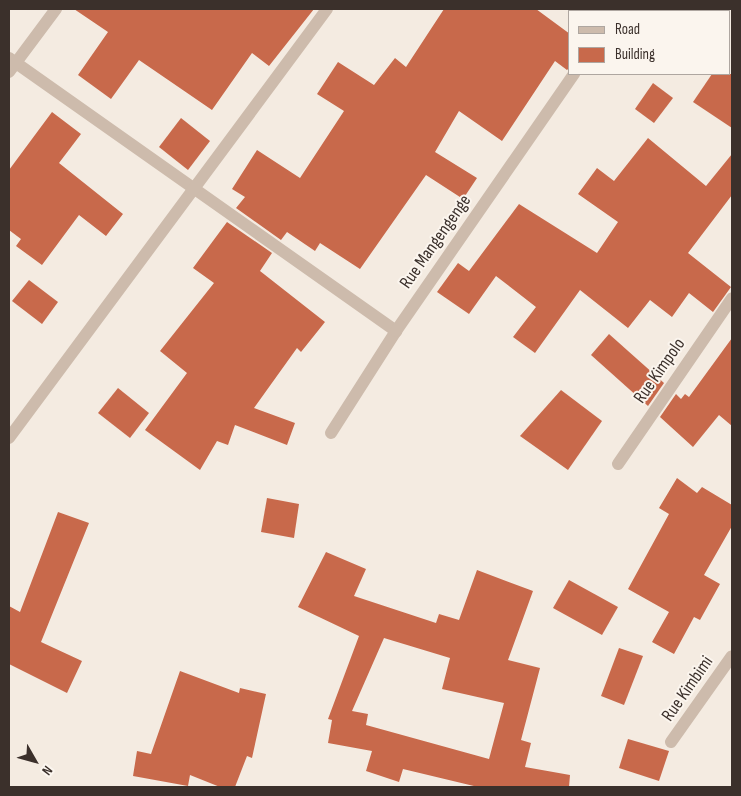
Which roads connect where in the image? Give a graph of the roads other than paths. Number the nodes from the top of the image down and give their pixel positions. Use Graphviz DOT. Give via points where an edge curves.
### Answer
graph roads {
  1 [pos="56,9"];
  2 [pos="327,9"];
  3 [pos="11,64"];
  4 [pos="573,75"];
  5 [pos="195,190"];
  6 [pos="732,298"];
  7 [pos="396,331"];
  8 [pos="331,433"];
  9 [pos="9,438"];
  10 [pos="618,464"];
  11 [pos="732,656"];
  12 [pos="671,742"];
  1 -- 3 [label="street"];
  2 -- 5 [label="street"];
  3 -- 5 [label="street"];
  4 -- 7 [label="street, Rue Mangengenge"];
  5 -- 7 [label="street"];
  5 -- 9 [label="street"];
  6 -- 10 [label="street, Rue Kimpolo"];
  7 -- 8 [label="street, Rue Mangengenge"];
  11 -- 12 [label="street, Rue Kimbimi"];
}
